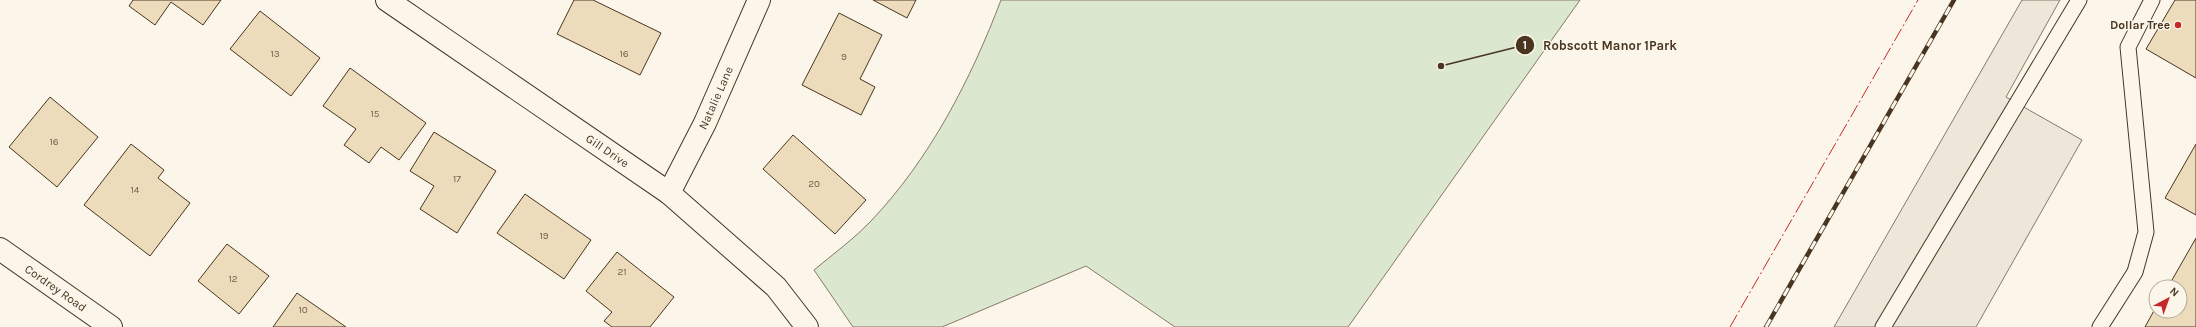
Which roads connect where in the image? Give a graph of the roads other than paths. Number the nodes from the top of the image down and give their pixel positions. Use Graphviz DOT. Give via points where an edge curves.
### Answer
graph roads {
  1 [pos="387,0"];
  2 [pos="759,0"];
  3 [pos="2079,0"];
  4 [pos="2152,0"];
  5 [pos="669,194"];
  6 [pos="0,249"];
  7 [pos="112,327"];
  8 [pos="807,327"];
  9 [pos="1883,327"];
  10 [pos="2100,327"];
  1 -- 5 [label="street, Gill Drive"];
  2 -- 5 [label="street, Natalie Lane" via="705,123"];
  3 -- 9 [label="lane"];
  4 -- 10 [label="lane" via="2128,47 2146,232 2135,272"];
  5 -- 8 [label="street, Gill Drive" via="776,287"];
  6 -- 7 [label="street, Cordrey Road"];
}
